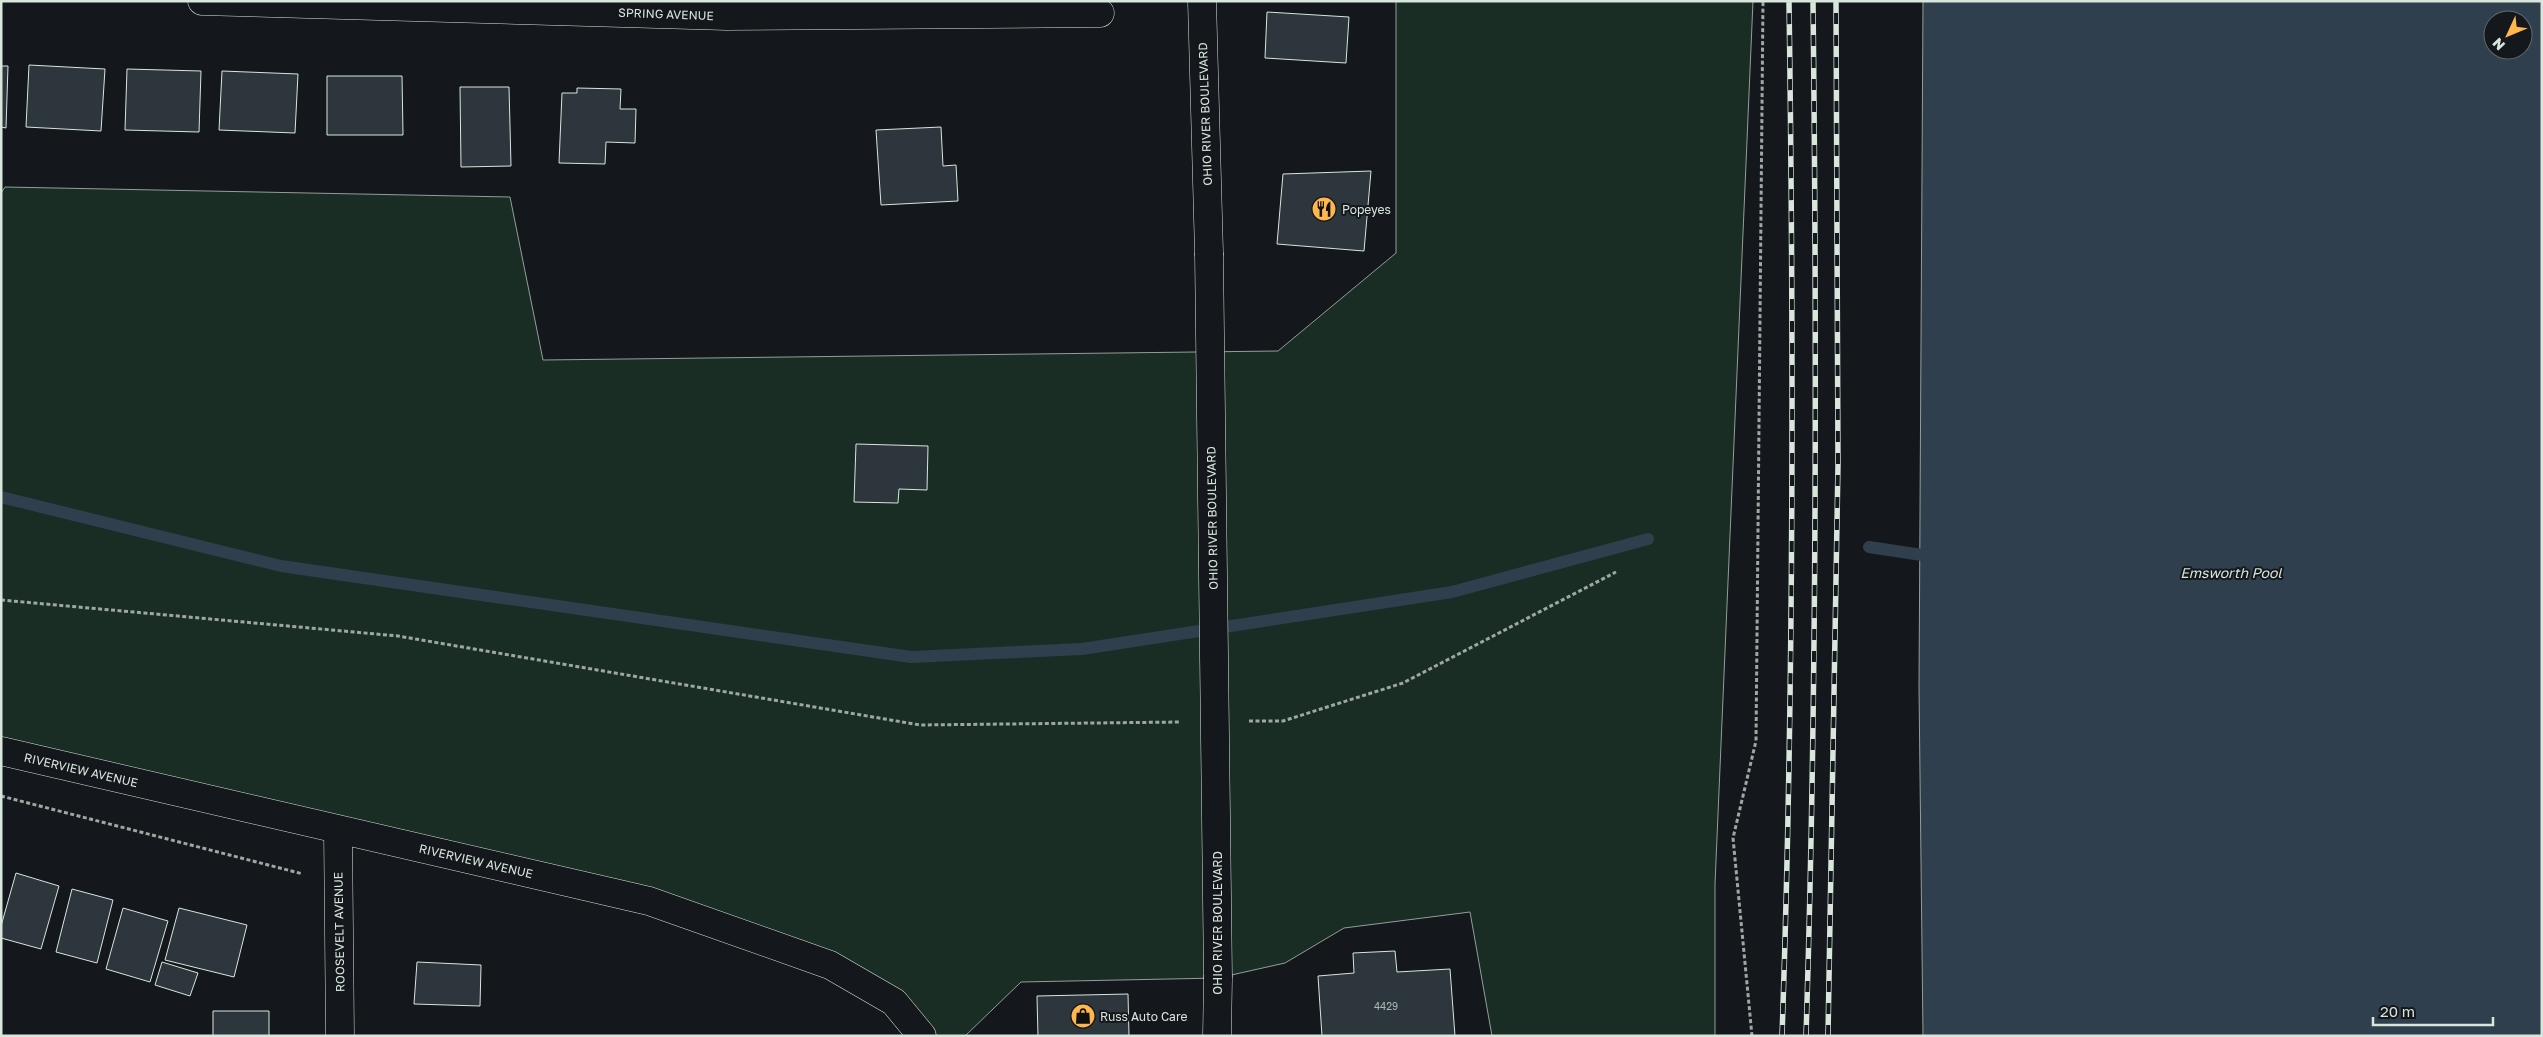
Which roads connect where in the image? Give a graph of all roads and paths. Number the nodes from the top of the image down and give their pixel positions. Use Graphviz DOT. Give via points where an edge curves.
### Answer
graph roads {
  1 [pos="202,1"];
  2 [pos="1202,1"];
  3 [pos="1764,1"];
  4 [pos="1100,13"];
  5 [pos="1616,572"];
  6 [pos="1,600"];
  7 [pos="1244,721"];
  8 [pos="1185,722"];
  9 [pos="1,751"];
  10 [pos="1,796"];
  11 [pos="338,829"];
  12 [pos="338,883"];
  13 [pos="340,1036"];
  14 [pos="922,1036"];
  15 [pos="1217,1036"];
  16 [pos="1752,1036"];
  1 -- 4 [label="main road, SPRING AVENUE" via="727,16"];
  2 -- 15 [label="main road, OHIO RIVER BOULEVARD, bridge" via="1209,253"];
  3 -- 16 [label="path" via="1756,741 1733,838"];
  5 -- 7 [label="path" via="1403,683 1283,721"];
  6 -- 8 [label="path" via="398,636 920,725"];
  9 -- 11 [label="main road, RIVERVIEW AVENUE"];
  10 -- 12 [label="path"];
  11 -- 12 [label="main road, ROOSEVELT AVENUE"];
  11 -- 14 [label="main road, RIVERVIEW AVENUE" via="649,901 760,939 830,965 894,1002"];
  12 -- 13 [label="main road, ROOSEVELT AVENUE"];
}
